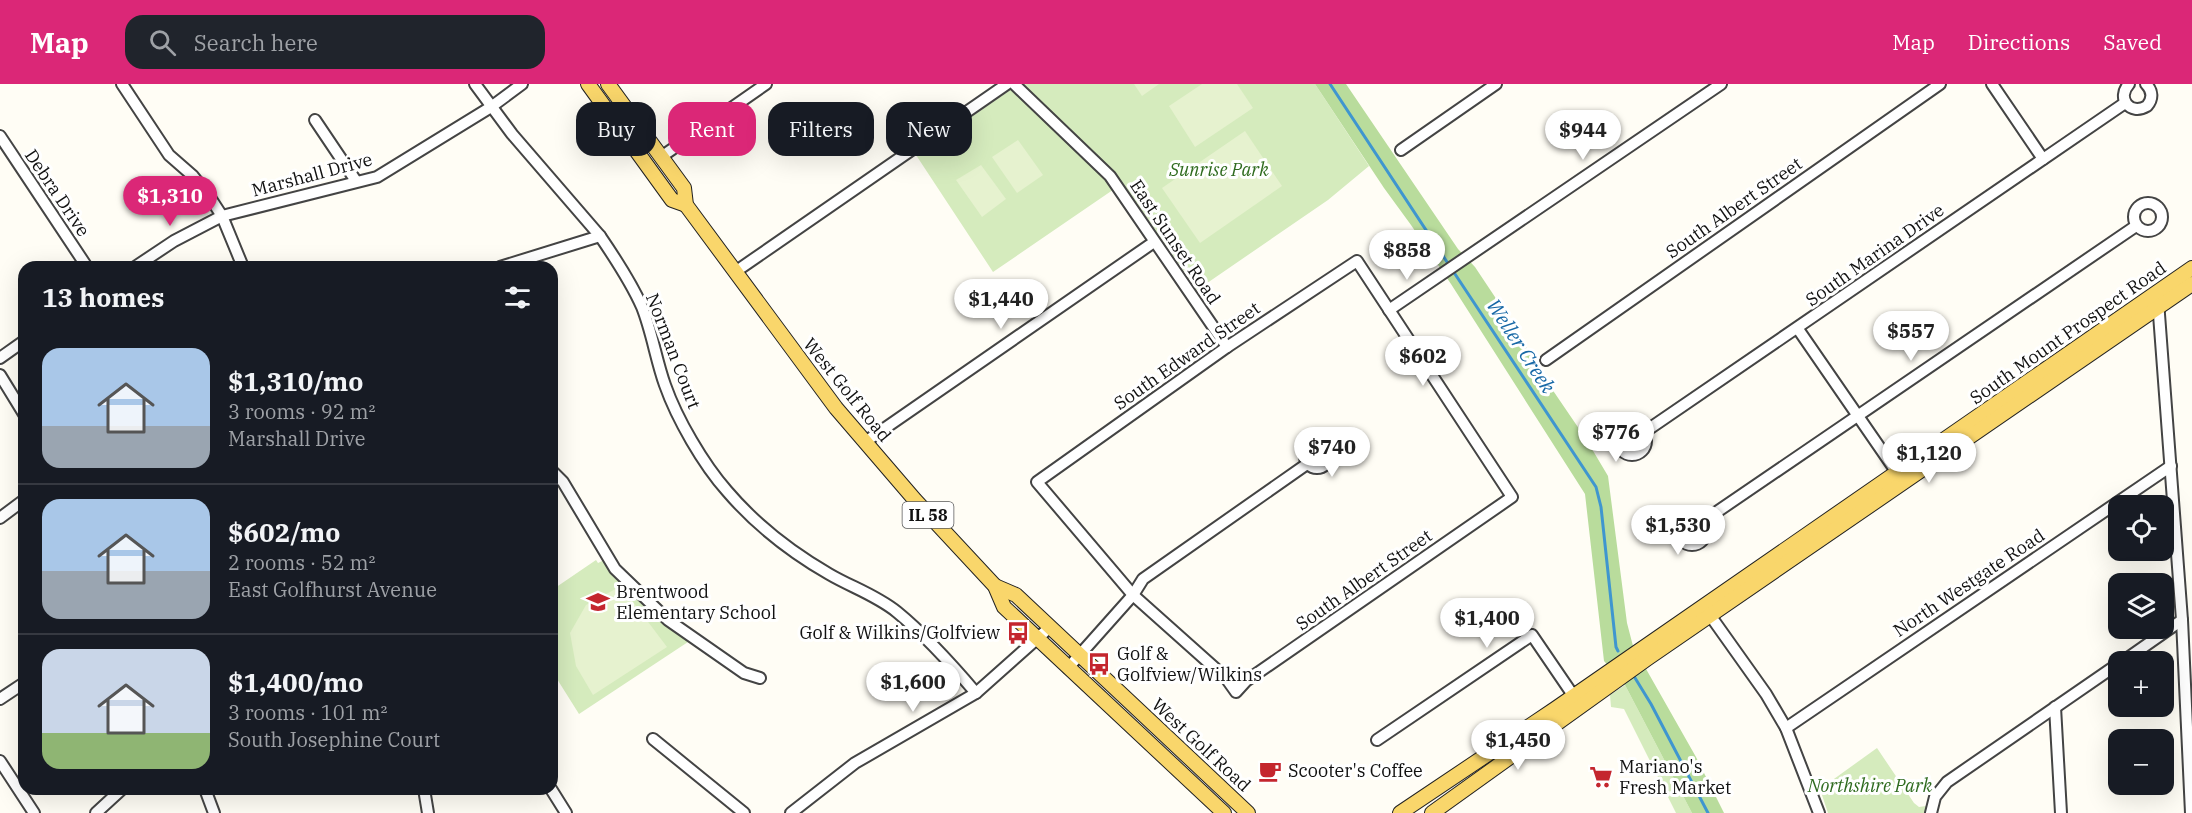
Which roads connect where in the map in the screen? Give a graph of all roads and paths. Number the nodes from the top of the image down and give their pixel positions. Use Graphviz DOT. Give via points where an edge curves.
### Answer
graph roads {
  1 [pos="475,84"];
  2 [pos="522,84"];
  3 [pos="588,84"];
  4 [pos="608,84"];
  5 [pos="766,84"];
  6 [pos="1007,84"];
  7 [pos="1014,84"];
  8 [pos="1496,84"];
  9 [pos="1721,84"];
  10 [pos="1940,84"];
  11 [pos="1992,84"];
  12 [pos="2129,84"];
  13 [pos="2146,84"];
  14 [pos="126,85"];
  15 [pos="2125,103"];
  16 [pos="491,107"];
  17 [pos="315,120"];
  18 [pos="0,136"];
  19 [pos="1401,150"];
  20 [pos="661,157"];
  21 [pos="2043,159"];
  22 [pos="356,181"];
  23 [pos="686,205"];
  24 [pos="222,216"];
  25 [pos="2136,226"];
  26 [pos="600,236"];
  27 [pos="1154,242"];
  28 [pos="83,261"];
  29 [pos="144,261"];
  30 [pos="241,261"];
  31 [pos="519,261"];
  32 [pos="2192,268"];
  33 [pos="735,272"];
  34 [pos="2192,284"];
  35 [pos="2157,301"];
  36 [pos="1389,310"];
  37 [pos="1798,328"];
  38 [pos="18,345"];
  39 [pos="1227,347"];
  40 [pos="0,358"];
  41 [pos="1546,360"];
  42 [pos="0,375"];
  43 [pos="18,404"];
  44 [pos="1858,416"];
  45 [pos="1643,433"];
  46 [pos="865,442"];
  47 [pos="1307,464"];
  48 [pos="2171,466"];
  49 [pos="558,477"];
  50 [pos="1901,477"];
  51 [pos="18,504"];
  52 [pos="0,518"];
  53 [pos="1702,522"];
  54 [pos="995,586"];
  55 [pos="1132,596"];
  56 [pos="1706,611"];
  57 [pos="2182,620"];
  58 [pos="1049,628"];
  59 [pos="1038,640"];
  60 [pos="2137,651"];
  61 [pos="1079,656"];
  62 [pos="1068,668"];
  63 [pos="2108,671"];
  64 [pos="760,678"];
  65 [pos="18,686"];
  66 [pos="976,693"];
  67 [pos="0,699"];
  68 [pos="1577,700"];
  69 [pos="2055,707"];
  70 [pos="1786,728"];
  71 [pos="653,739"];
  72 [pos="1377,740"];
  73 [pos="0,761"];
  74 [pos="18,789"];
  75 [pos="22,795"];
  76 [pos="116,795"];
  77 [pos="207,795"];
  78 [pos="425,795"];
  79 [pos="555,795"];
  80 [pos="34,813"];
  81 [pos="96,813"];
  82 [pos="214,813"];
  83 [pos="428,813"];
  84 [pos="566,813"];
  85 [pos="744,813"];
  86 [pos="791,813"];
  87 [pos="1224,813"];
  88 [pos="1248,813"];
  89 [pos="1400,813"];
  90 [pos="1431,813"];
  91 [pos="1819,813"];
  92 [pos="1931,813"];
  93 [pos="2061,813"];
  94 [pos="2191,813"];
  1 -- 16 [label="street, Norman Court"];
  2 -- 16 [label="street, Marshall Drive"];
  3 -- 23 [label="main road, West Golf Road / IL 58" via="672,201"];
  4 -- 20 [label="main road, West Golf Road / IL 58"];
  5 -- 20 [label="street"];
  6 -- 33 [label="street"];
  7 -- 27 [label="street, East Sunset Road" via="1110,176"];
  8 -- 19 [label="street"];
  9 -- 36 [label="street"];
  10 -- 41 [label="street, South Albert Street"];
  11 -- 21 [label="street"];
  12 -- 15 [label="street" via="2123,94"];
  13 -- 15 [label="street" via="2151,93 2147,106 2133,109"];
  14 -- 24 [label="street" via="169,155 193,176"];
  15 -- 21 [label="street, South Marina Drive"];
  16 -- 22 [label="street, Marshall Drive" via="377,177"];
  16 -- 26 [label="street, Norman Court"];
  17 -- 22 [label="street"];
  18 -- 28 [label="street, Debra Drive"];
  20 -- 23 [label="main road, West Golf Road / IL 58" via="684,188"];
  21 -- 37 [label="street, South Marina Drive"];
  22 -- 24 [label="street, Marshall Drive"];
  23 -- 33 [label="main road, West Golf Road / IL 58"];
  24 -- 29 [label="street, Marshall Drive"];
  24 -- 30 [label="street"];
  25 -- 44 [label="street"];
  26 -- 31 [label="street"];
  26 -- 66 [label="street, Norman Court" via="641,305 665,386 689,435 726,490 753,519 797,555 897,612"];
  27 -- 39 [label="street, East Sunset Road"];
  27 -- 46 [label="street"];
  32 -- 35 [label="main road, South Mount Prospect Road"];
  33 -- 46 [label="main road, West Golf Road / IL 58"];
  34 -- 35 [label="main road, South Mount Prospect Road"];
  35 -- 48 [label="street"];
  35 -- 50 [label="main road, South Mount Prospect Road"];
  36 -- 39 [label="street, South Edward Street" via="1357,261"];
  36 -- 55 [label="street, South Albert Street" via="1512,497 1246,681 1236,692 1226,678"];
  37 -- 44 [label="street"];
  37 -- 45 [label="street, South Marina Drive"];
  38 -- 40 [label="street"];
  39 -- 55 [label="street, South Edward Street" via="1038,482"];
  42 -- 43 [label="street"];
  44 -- 50 [label="street"];
  44 -- 53 [label="street"];
  46 -- 54 [label="main road, West Golf Road / IL 58"];
  47 -- 55 [label="street" via="1143,579"];
  48 -- 57 [label="street"];
  48 -- 70 [label="street, North Westgate Road"];
  49 -- 64 [label="street" via="615,569 668,620 744,673"];
  50 -- 56 [label="main road, South Mount Prospect Road"];
  51 -- 52 [label="street"];
  54 -- 58 [label="main road, West Golf Road / IL 58" via="1016,596"];
  54 -- 59 [label="main road, West Golf Road / IL 58" via="1004,607"];
  55 -- 61 [label="street"];
  56 -- 68 [label="main road, South Mount Prospect Road"];
  56 -- 70 [label="street"];
  57 -- 60 [label="street"];
  57 -- 94 [label="street"];
  58 -- 59 [label="street"];
  58 -- 61 [label="main road, West Golf Road / IL 58"];
  59 -- 62 [label="main road, West Golf Road / IL 58"];
  59 -- 66 [label="street"];
  61 -- 62 [label="street"];
  61 -- 88 [label="main road, West Golf Road / IL 58"];
  62 -- 87 [label="main road, West Golf Road / IL 58"];
  63 -- 69 [label="street"];
  65 -- 67 [label="street"];
  66 -- 86 [label="street" via="855,763"];
  68 -- 72 [label="street" via="1533,635"];
  68 -- 89 [label="main road, South Mount Prospect Road"];
  68 -- 90 [label="main road, South Mount Prospect Road"];
  69 -- 92 [label="street" via="1947,782 1935,797"];
  69 -- 93 [label="street"];
  70 -- 91 [label="street"];
  71 -- 85 [label="street"];
  73 -- 74 [label="street"];
  75 -- 80 [label="street"];
  76 -- 81 [label="street"];
  77 -- 82 [label="street"];
  78 -- 83 [label="street"];
  79 -- 84 [label="street"];
}
